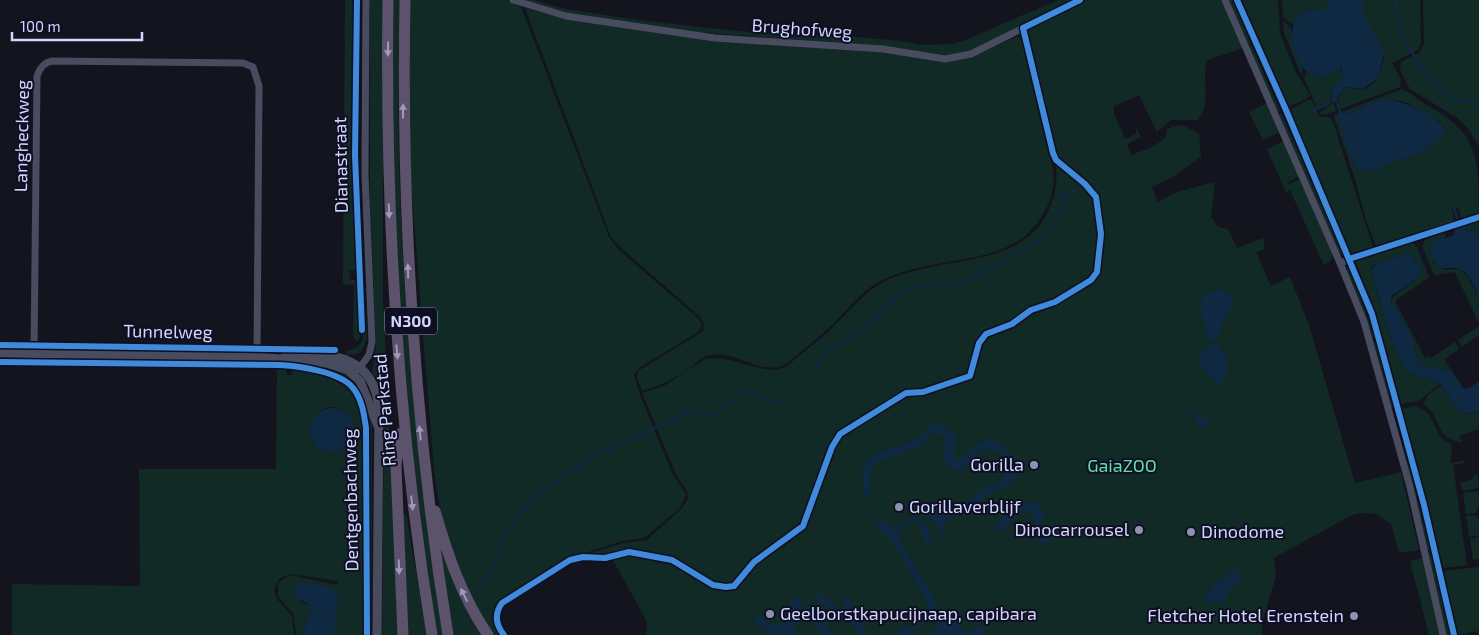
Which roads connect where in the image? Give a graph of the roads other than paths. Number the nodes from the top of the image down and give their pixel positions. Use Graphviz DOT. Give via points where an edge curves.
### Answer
graph roads {
  1 [pos="366,0"];
  2 [pos="388,0"];
  3 [pos="405,0"];
  4 [pos="512,0"];
  5 [pos="1080,0"];
  6 [pos="1225,0"];
  7 [pos="1453,224"];
  8 [pos="1340,262"];
  9 [pos="0,353"];
  10 [pos="34,353"];
  11 [pos="260,357"];
  12 [pos="361,366"];
  13 [pos="355,375"];
  14 [pos="401,402"];
  15 [pos="378,426"];
  16 [pos="426,481"];
  17 [pos="377,635"];
  18 [pos="403,635"];
  19 [pos="432,635"];
  20 [pos="448,635"];
  21 [pos="488,635"];
  22 [pos="1443,635"];
  1 -- 12 [label="street, Dianastraat" via="365,174 372,342 369,355"];
  2 -- 14 [label="highway, Ring Parkstad / N300, one-way" via="389,208"];
  16 -- 3 [label="highway, Ring Parkstad / N300, one-way" via="408,279 403,133"];
  4 -- 5 [label="street, Brughofweg" via="566,16 715,38 883,49 946,59 970,54"];
  6 -- 8 [label="street"];
  7 -- 8 [label="street"];
  8 -- 22 [label="street" via="1364,322 1410,487"];
  9 -- 10 [label="street, Tunnelweg"];
  10 -- 11 [label="street, Tunnelweg"];
  10 -- 11 [label="street, Langheckweg" via="39,70 53,61 232,63 249,64 257,72 258,80"];
  11 -- 12 [label="street, Tunnelweg" via="274,354 323,355"];
  11 -- 13 [label="street, Tunnelweg" via="326,363"];
  12 -- 13 [label="street"];
  12 -- 15 [label="street, Dentgenbachweg" via="377,395"];
  13 -- 15 [label="street, Dentgenbachweg" via="365,390"];
  14 -- 18 [label="highway, N300, one-way" via="396,466"];
  14 -- 19 [label="highway, Ring Parkstad / N300, one-way" via="417,545"];
  15 -- 17 [label="street, Dentgenbachweg"];
  16 -- 20 [label="highway, Ring Parkstad / N300"];
  21 -- 16 [label="highway, N300, one-way" via="454,573"];
}
